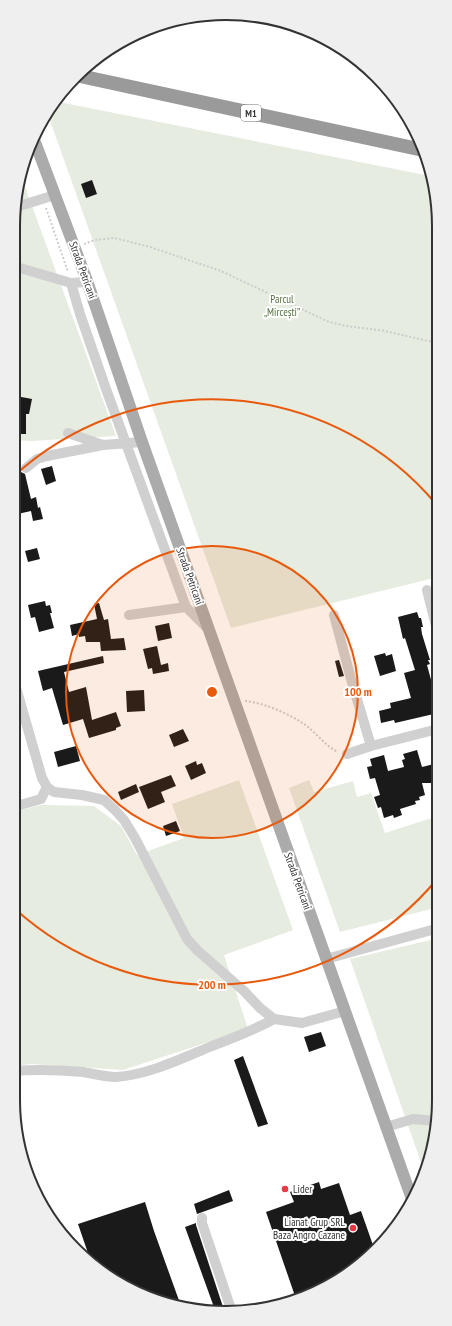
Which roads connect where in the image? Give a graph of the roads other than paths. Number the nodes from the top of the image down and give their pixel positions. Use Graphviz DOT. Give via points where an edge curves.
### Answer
graph roads {
  1 [pos="84,77"];
  2 [pos="36,146"];
  3 [pos="417,149"];
  4 [pos="55,195"];
  5 [pos="21,205"];
  6 [pos="20,268"];
  7 [pos="87,282"];
  8 [pos="71,283"];
  9 [pos="68,434"];
  10 [pos="142,442"];
  11 [pos="127,443"];
  12 [pos="103,446"];
  13 [pos="26,468"];
  14 [pos="427,590"];
  15 [pos="186,607"];
  16 [pos="432,610"];
  17 [pos="129,615"];
  18 [pos="334,615"];
  19 [pos="210,631"];
  20 [pos="20,701"];
  21 [pos="432,731"];
  22 [pos="371,746"];
  23 [pos="347,754"];
  24 [pos="47,787"];
  25 [pos="20,805"];
  26 [pos="432,930"];
  27 [pos="326,959"];
  28 [pos="345,1011"];
  29 [pos="274,1019"];
  30 [pos="20,1070"];
  31 [pos="431,1121"];
  32 [pos="386,1127"];
  33 [pos="410,1193"];
  34 [pos="202,1218"];
  35 [pos="230,1306"];
  1 -- 3 [label="highway, M1"];
  2 -- 4 [label="main road, Strada Petricani"];
  4 -- 5 [label="street"];
  4 -- 7 [label="main road, Strada Petricani"];
  6 -- 8 [label="street"];
  7 -- 8 [label="street"];
  7 -- 10 [label="main road, Strada Petricani"];
  8 -- 11 [label="street"];
  9 -- 12 [label="street"];
  10 -- 11 [label="street"];
  10 -- 19 [label="main road, Strada Petricani"];
  11 -- 12 [label="street"];
  11 -- 15 [label="street"];
  12 -- 13 [label="street" via="47,456 37,459"];
  14 -- 16 [label="street"];
  15 -- 17 [label="street"];
  15 -- 19 [label="street"];
  18 -- 22 [label="street"];
  19 -- 27 [label="main road, Strada Petricani"];
  20 -- 24 [label="street" via="42,778"];
  21 -- 22 [label="street"];
  22 -- 23 [label="street"];
  24 -- 25 [label="street" via="41,799"];
  24 -- 29 [label="street" via="54,792 104,800 115,810 135,838 187,939"];
  26 -- 27 [label="street"];
  27 -- 28 [label="main road, Strada Petricani"];
  28 -- 29 [label="street" via="302,1022"];
  28 -- 32 [label="main road, Strada Petricani"];
  29 -- 30 [label="street" via="197,1052 130,1075 115,1077 83,1072"];
  31 -- 32 [label="street" via="413,1119"];
  32 -- 33 [label="main road, Strada Petricani"];
  34 -- 35 [label="street"];
}
